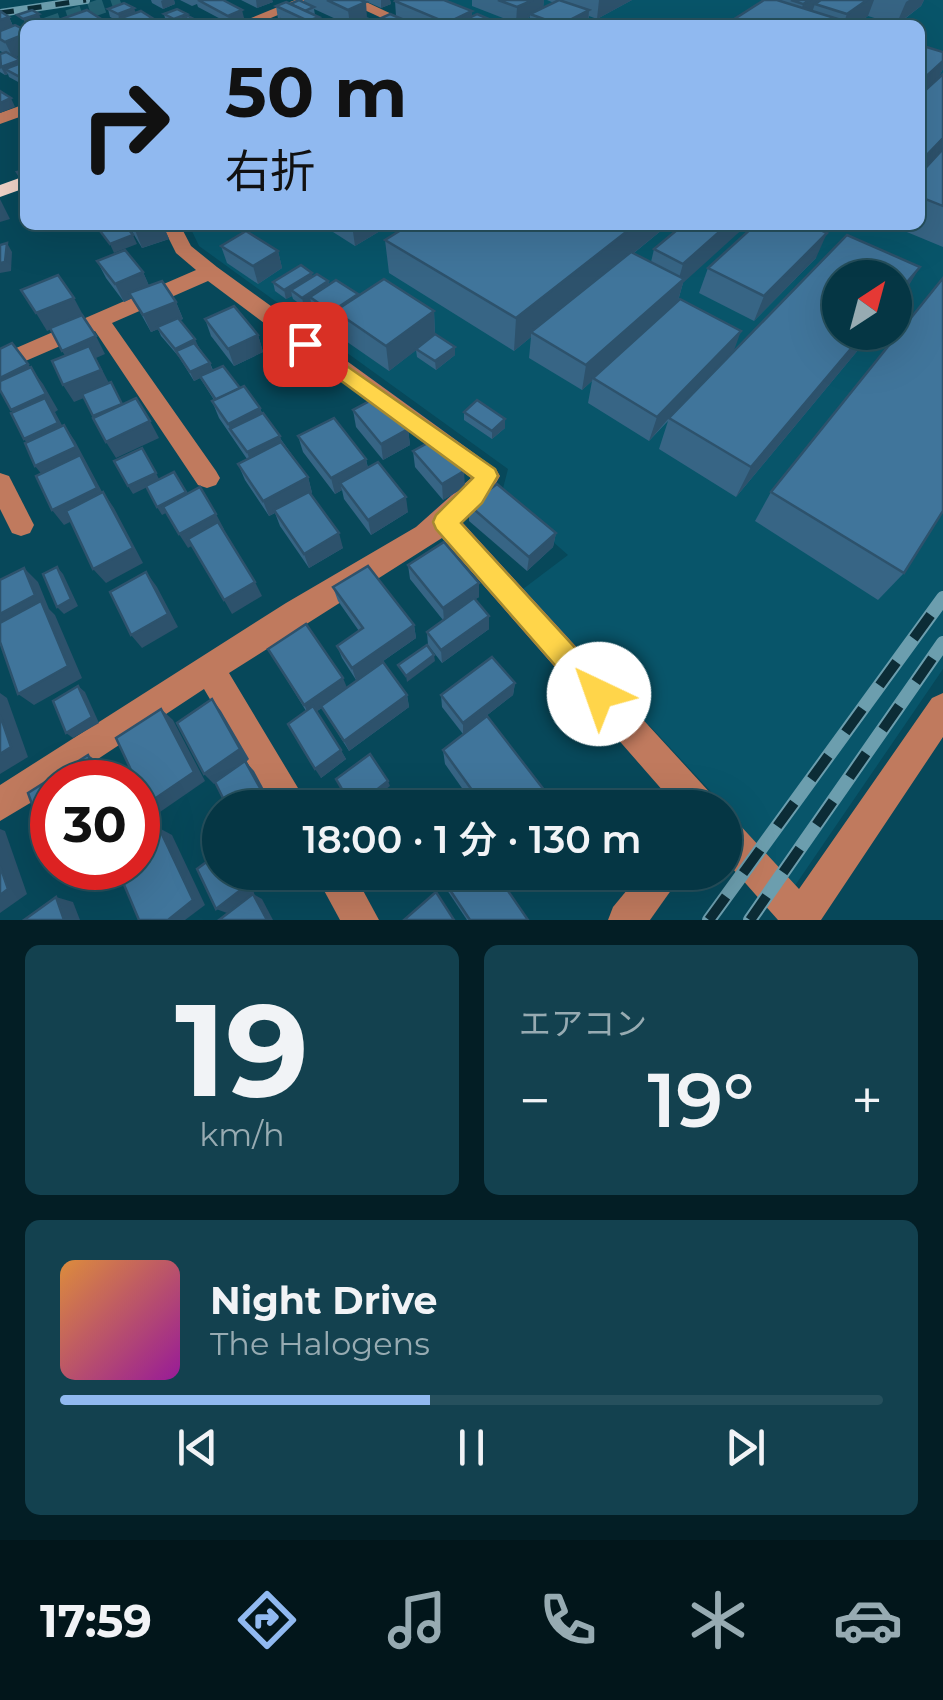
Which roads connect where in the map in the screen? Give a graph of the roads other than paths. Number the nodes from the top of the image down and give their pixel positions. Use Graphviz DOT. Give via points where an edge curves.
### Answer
graph roads {
  1 [pos="306,0"];
  2 [pos="350,0"];
  3 [pos="398,14"];
  4 [pos="254,20"];
  5 [pos="384,20"];
  6 [pos="174,230"];
  7 [pos="210,272"];
  8 [pos="100,320"];
  9 [pos="0,364"];
  10 [pos="207,478"];
  11 [pos="0,482"];
  12 [pos="445,522"];
  13 [pos="21,525"];
  14 [pos="209,669"];
  15 [pos="943,709"];
  16 [pos="282,790"];
  17 [pos="685,790"];
  18 [pos="0,804"];
  19 [pos="742,853"];
  20 [pos="343,890"];
  21 [pos="651,890"];
  22 [pos="800,919"];
  23 [pos="361,920"];
  24 [pos="626,920"];
  1 -- 4 [label="street"];
  2 -- 3 [label="street"];
  3 -- 5 [label="main road"];
  6 -- 7 [label="street" via="183,249"];
  7 -- 8 [label="street"];
  7 -- 12 [label="street" via="487,476"];
  8 -- 9 [label="street"];
  8 -- 10 [label="street"];
  11 -- 13 [label="street"];
  12 -- 14 [label="street"];
  12 -- 17 [label="street"];
  14 -- 16 [label="street"];
  14 -- 18 [label="street"];
  15 -- 22 [label="street"];
  19 -- 22 [label="street"];
  20 -- 23 [label="street"];
  21 -- 24 [label="street"];
}
